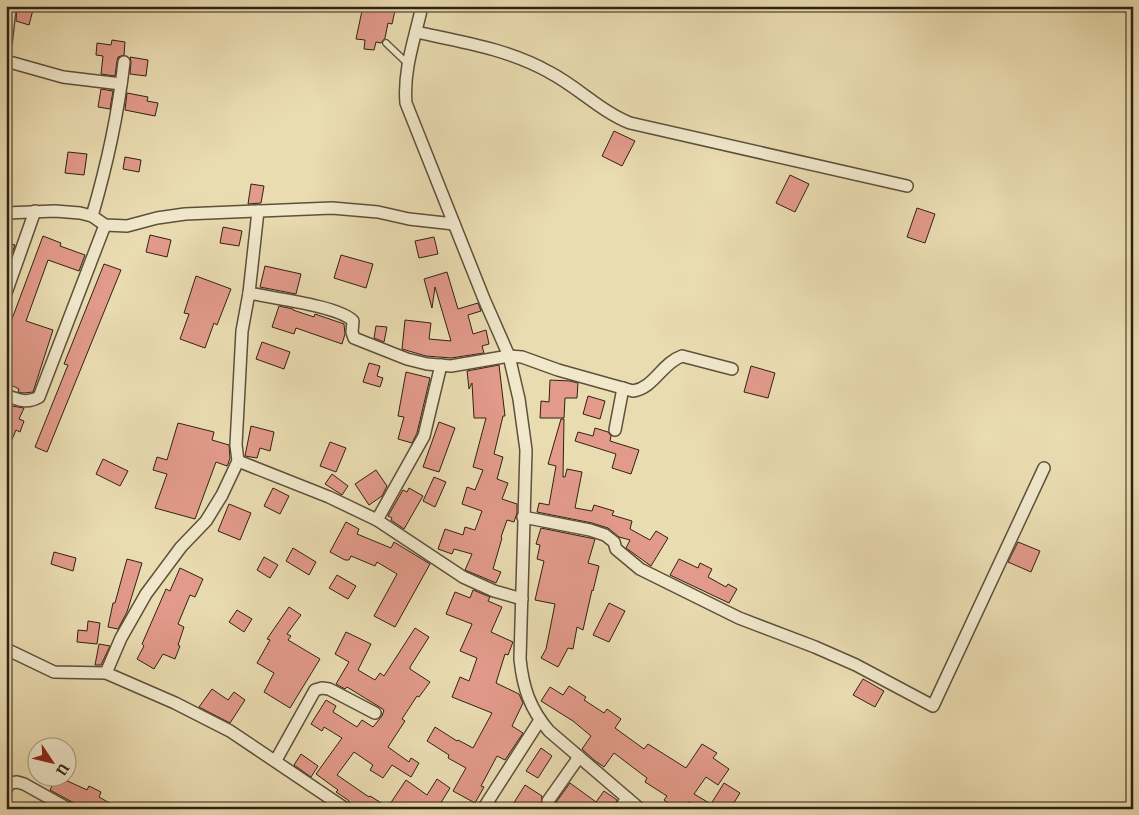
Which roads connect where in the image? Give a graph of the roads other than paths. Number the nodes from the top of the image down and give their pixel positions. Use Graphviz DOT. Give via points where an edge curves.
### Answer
graph roads {
  1 [pos="422,6"];
  2 [pos="10,8"];
  3 [pos="416,32"];
  4 [pos="386,42"];
  5 [pos="6,43"];
  6 [pos="6,61"];
  7 [pos="124,62"];
  8 [pos="408,64"];
  9 [pos="121,84"];
  10 [pos="907,186"];
  11 [pos="35,211"];
  12 [pos="258,211"];
  13 [pos="6,214"];
  14 [pos="92,216"];
  15 [pos="454,224"];
  16 [pos="105,225"];
  17 [pos="6,293"];
  18 [pos="249,293"];
  19 [pos="509,356"];
  20 [pos="442,365"];
  21 [pos="732,369"];
  22 [pos="623,388"];
  23 [pos="6,395"];
  24 [pos="616,430"];
  25 [pos="238,461"];
  26 [pos="1044,468"];
  27 [pos="523,517"];
  28 [pos="378,520"];
  29 [pos="522,599"];
  30 [pos="6,649"];
  31 [pos="106,673"];
  32 [pos="375,712"];
  33 [pos="540,720"];
  34 [pos="579,757"];
  35 [pos="276,760"];
  36 [pos="6,789"];
  37 [pos="627,798"];
  38 [pos="548,801"];
  39 [pos="485,805"];
  40 [pos="70,809"];
  41 [pos="346,809"];
  42 [pos="498,809"];
  43 [pos="620,809"];
  44 [pos="640,809"];
  1 -- 3 [label="street"];
  2 -- 5 [label="street"];
  3 -- 8 [label="street"];
  3 -- 10 [label="street" via="486,46 525,60 551,72 608,113 630,123"];
  4 -- 8 [label="lane"];
  6 -- 9 [label="street" via="63,77"];
  7 -- 9 [label="street"];
  8 -- 15 [label="street" via="406,104"];
  9 -- 14 [label="street" via="115,126"];
  11 -- 13 [label="street"];
  11 -- 14 [label="street" via="55,210"];
  11 -- 17 [label="street"];
  12 -- 15 [label="street" via="332,208"];
  12 -- 16 [label="street" via="185,214 127,226"];
  12 -- 18 [label="street"];
  14 -- 16 [label="street"];
  15 -- 19 [label="street"];
  16 -- 23 [label="street" via="39,397 26,402"];
  18 -- 20 [label="street" via="345,314 353,321 353,335 357,340 407,359"];
  18 -- 25 [label="street" via="242,331"];
  19 -- 20 [label="street"];
  19 -- 22 [label="street" via="530,359"];
  19 -- 27 [label="street" via="526,450"];
  20 -- 28 [label="street" via="424,436"];
  21 -- 22 [label="street" via="682,356 674,358 641,390"];
  22 -- 24 [label="street"];
  25 -- 28 [label="street"];
  25 -- 31 [label="street" via="215,508 146,594"];
  26 -- 27 [label="street" via="933,706 856,665 739,618 640,569 616,549 614,542 605,534"];
  27 -- 29 [label="street"];
  28 -- 29 [label="street" via="462,577"];
  29 -- 33 [label="street" via="522,676 530,704"];
  30 -- 31 [label="street" via="54,672"];
  31 -- 35 [label="street" via="199,714"];
  32 -- 35 [label="street" via="329,689 315,690"];
  33 -- 34 [label="street"];
  33 -- 39 [label="street"];
  34 -- 37 [label="street"];
  34 -- 38 [label="street"];
  35 -- 41 [label="street"];
  36 -- 40 [label="street" via="10,783 24,784"];
  37 -- 43 [label="street"];
  37 -- 44 [label="street"];
  39 -- 42 [label="lane"];
}
